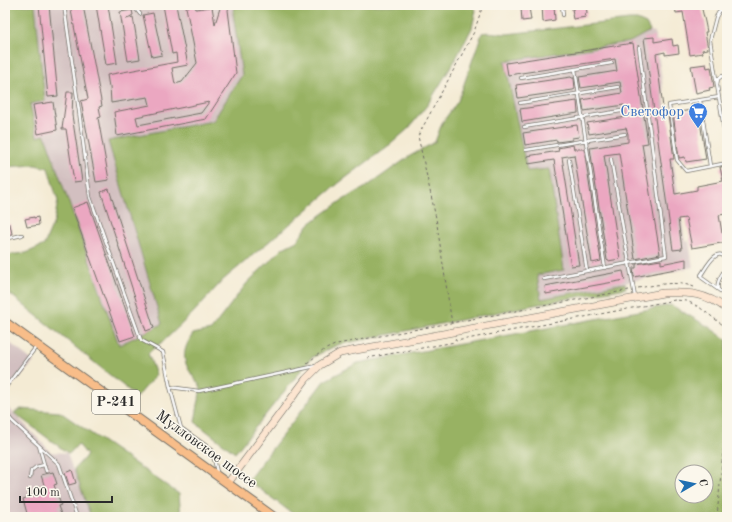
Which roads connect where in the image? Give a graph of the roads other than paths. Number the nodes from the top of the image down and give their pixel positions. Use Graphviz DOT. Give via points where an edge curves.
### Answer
graph roads {
  1 [pos="64,5"];
  2 [pos="133,5"];
  3 [pos="562,5"];
  4 [pos="723,5"];
  5 [pos="140,14"];
  6 [pos="563,15"];
  7 [pos="639,47"];
  8 [pos="612,63"];
  9 [pos="575,69"];
  10 [pos="727,76"];
  11 [pos="521,78"];
  12 [pos="717,85"];
  13 [pos="618,87"];
  14 [pos="579,94"];
  15 [pos="719,97"];
  16 [pos="700,100"];
  17 [pos="520,103"];
  18 [pos="621,111"];
  19 [pos="582,118"];
  20 [pos="524,127"];
  21 [pos="625,134"];
  22 [pos="726,134"];
  23 [pos="586,140"];
  24 [pos="727,148"];
  25 [pos="526,150"];
  26 [pos="611,159"];
  27 [pos="569,160"];
  28 [pos="727,163"];
  29 [pos="710,166"];
  30 [pos="22,235"];
  31 [pos="5,240"];
  32 [pos="727,261"];
  33 [pos="630,263"];
  34 [pos="727,266"];
  35 [pos="605,268"];
  36 [pos="587,271"];
  37 [pos="544,280"];
  38 [pos="718,290"];
  39 [pos="727,296"];
  40 [pos="636,298"];
  41 [pos="726,307"];
  42 [pos="5,322"];
  43 [pos="38,345"];
  44 [pos="320,365"];
  45 [pos="170,387"];
  46 [pos="5,388"];
  47 [pos="5,412"];
  48 [pos="39,445"];
  49 [pos="44,465"];
  50 [pos="46,471"];
  51 [pos="218,476"];
  52 [pos="30,478"];
  53 [pos="228,483"];
  54 [pos="77,517"];
  55 [pos="274,517"];
  1 -- 45 [label="lane" via="90,197 141,340 163,352"];
  2 -- 5 [label="lane"];
  3 -- 6 [label="lane"];
  4 -- 12 [label="lane" via="716,17 710,40"];
  7 -- 33 [label="lane" via="666,256"];
  8 -- 9 [label="lane"];
  9 -- 11 [label="lane"];
  9 -- 14 [label="lane"];
  10 -- 12 [label="lane" via="718,79"];
  12 -- 15 [label="lane"];
  13 -- 14 [label="lane"];
  14 -- 17 [label="lane"];
  14 -- 19 [label="lane"];
  15 -- 16 [label="lane"];
  15 -- 22 [label="lane"];
  16 -- 29 [label="lane"];
  16 -- 29 [label="lane" via="669,105 677,160 686,171"];
  18 -- 19 [label="lane"];
  19 -- 20 [label="lane"];
  19 -- 23 [label="lane"];
  21 -- 23 [label="lane"];
  22 -- 24 [label="lane"];
  23 -- 25 [label="lane"];
  23 -- 35 [label="lane"];
  26 -- 33 [label="lane"];
  27 -- 36 [label="lane"];
  28 -- 29 [label="lane"];
  30 -- 31 [label="lane"];
  32 -- 38 [label="lane" via="724,256 715,256 701,275"];
  33 -- 35 [label="lane"];
  33 -- 40 [label="lane"];
  34 -- 38 [label="lane" via="718,282"];
  35 -- 36 [label="lane"];
  36 -- 37 [label="lane"];
  38 -- 39 [label="lane"];
  40 -- 41 [label="main road" via="687,292 709,298"];
  40 -- 44 [label="main road" via="340,353"];
  42 -- 43 [label="highway, Мулловское шоссе / Р-241"];
  43 -- 46 [label="lane"];
  43 -- 51 [label="highway, Мулловское шоссе / Р-241"];
  44 -- 45 [label="lane" via="199,392"];
  44 -- 53 [label="main road" via="306,378"];
  45 -- 51 [label="lane" via="181,428 212,450"];
  47 -- 48 [label="lane"];
  48 -- 49 [label="lane"];
  48 -- 54 [label="lane" via="59,464"];
  49 -- 50 [label="lane"];
  49 -- 52 [label="lane" via="31,471"];
  51 -- 53 [label="highway, Мулловское шоссе / Р-241"];
  53 -- 55 [label="highway, Мулловское шоссе / Р-241"];
}
